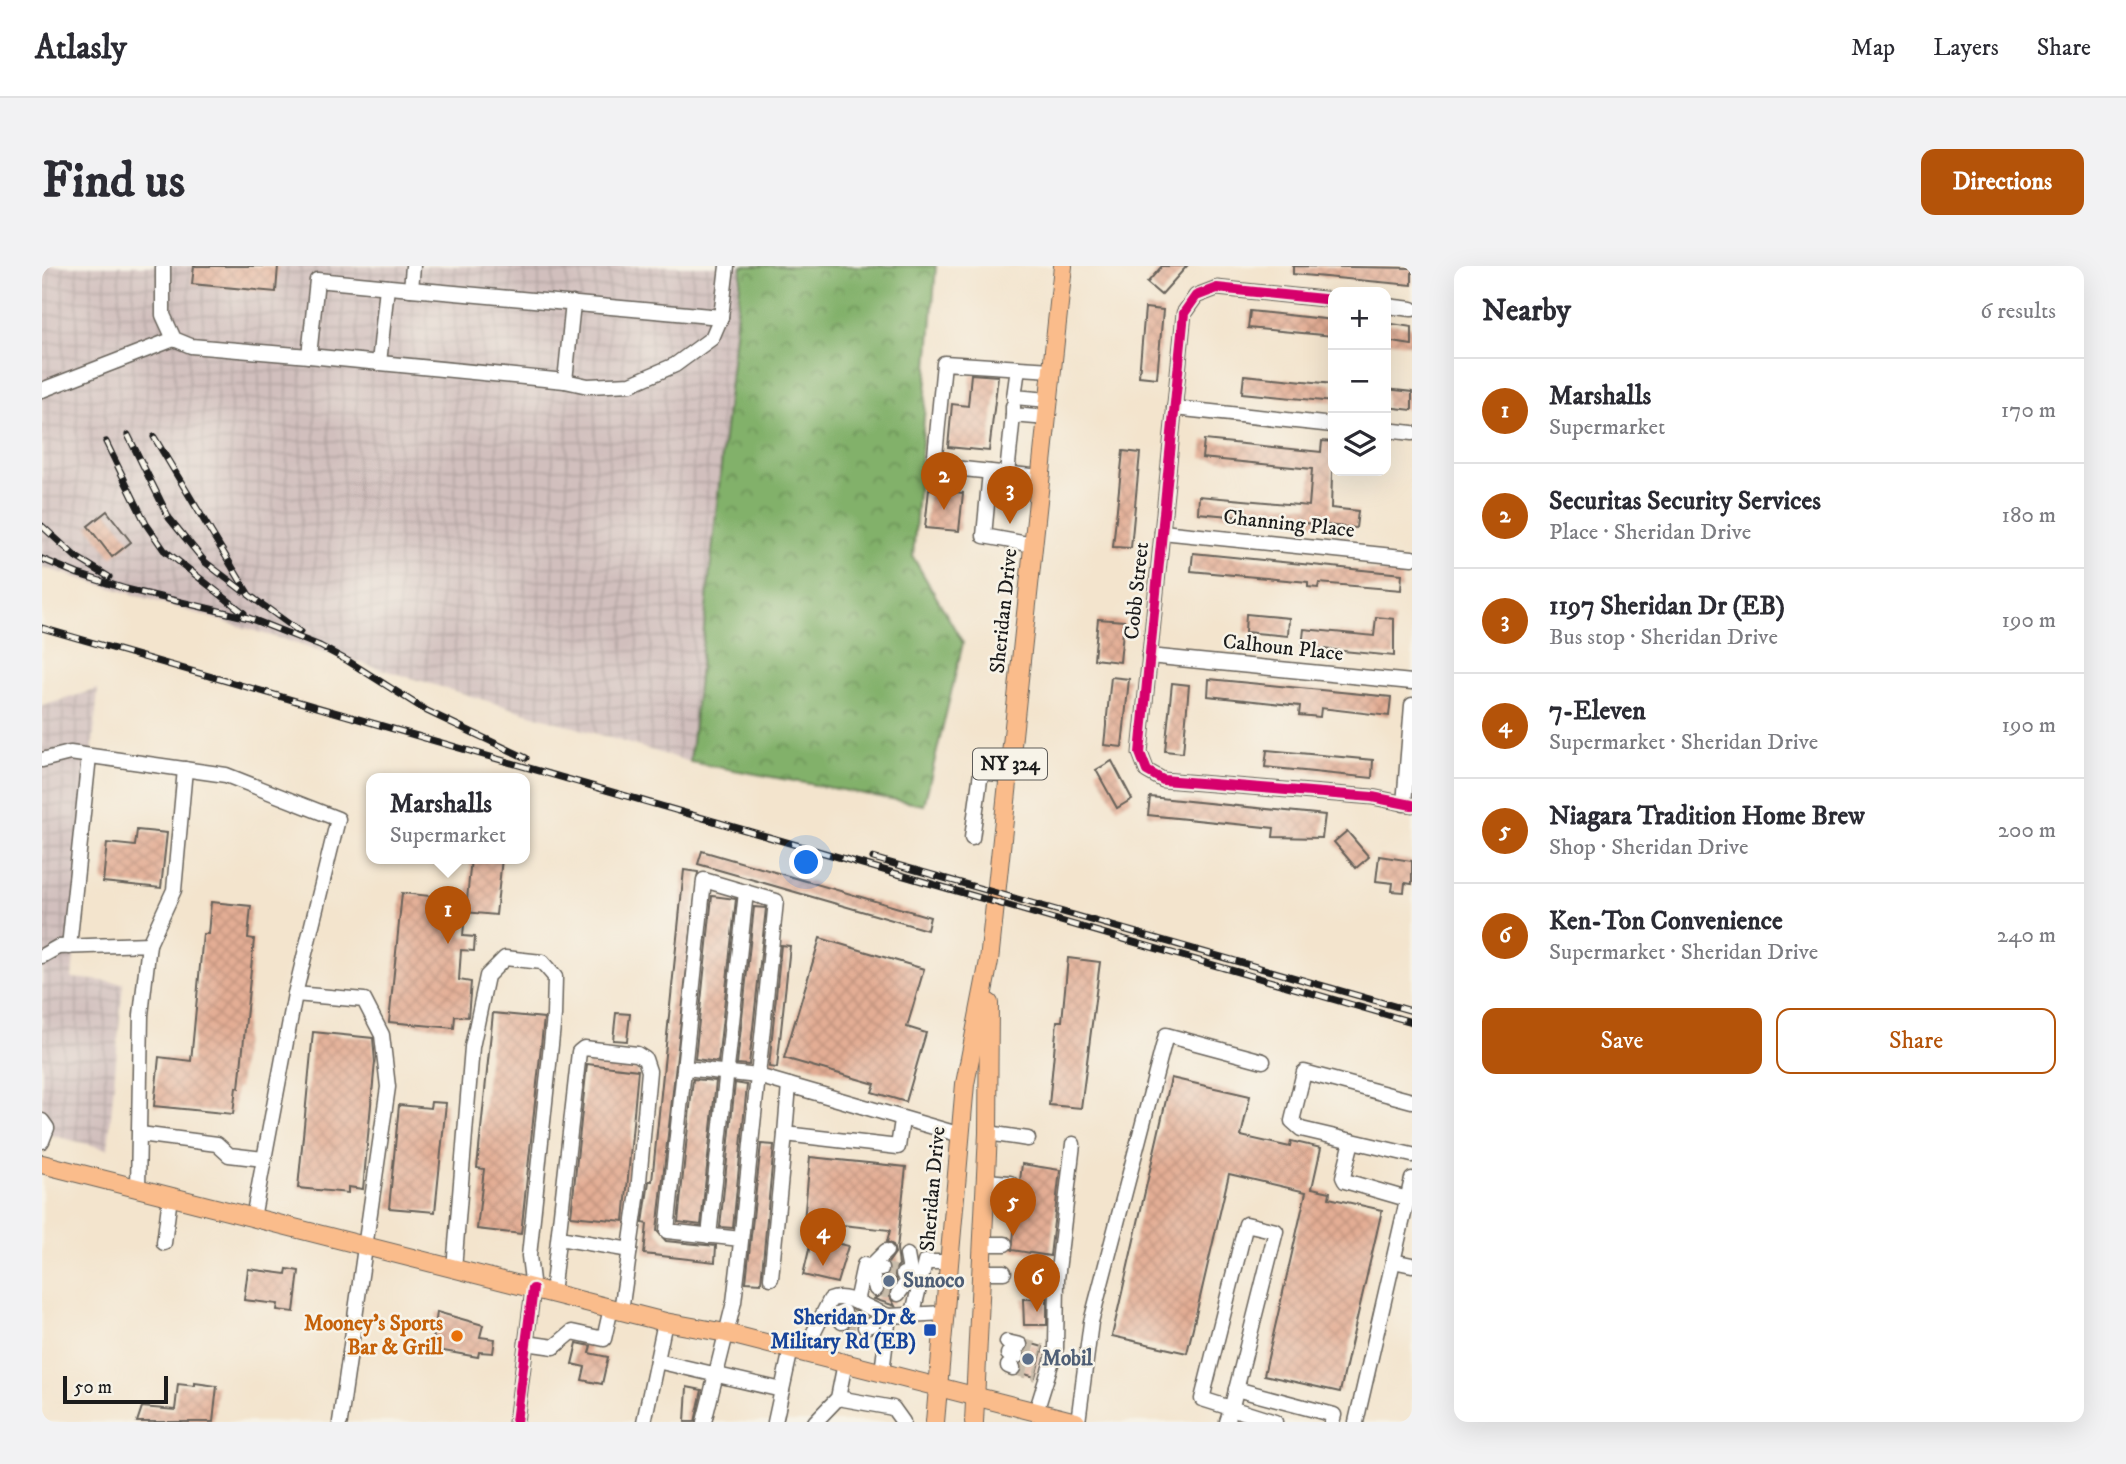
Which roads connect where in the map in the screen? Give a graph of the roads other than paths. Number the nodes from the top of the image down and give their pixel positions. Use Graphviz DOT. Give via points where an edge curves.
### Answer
graph roads {
  1 [pos="163,266"];
  2 [pos="413,266"];
  3 [pos="727,266"];
  4 [pos="1063,266"];
  5 [pos="387,287"];
  6 [pos="411,289"];
  7 [pos="1328,299"];
  8 [pos="573,303"];
  9 [pos="1391,307"];
  10 [pos="1412,309"];
  11 [pos="721,317"];
  12 [pos="174,339"];
  13 [pos="309,356"];
  14 [pos="379,363"];
  15 [pos="1018,368"];
  16 [pos="1052,370"];
  17 [pos="565,381"];
  18 [pos="42,390"];
  19 [pos="1014,397"];
  20 [pos="1174,408"];
  21 [pos="1048,409"];
  22 [pos="1013,415"];
  23 [pos="1328,424"];
  24 [pos="1391,431"];
  25 [pos="1412,433"];
  26 [pos="990,472"];
  27 [pos="1007,474"];
  28 [pos="1041,477"];
  29 [pos="1162,532"];
  30 [pos="1033,545"];
  31 [pos="1412,558"];
  32 [pos="1149,656"];
  33 [pos="1412,682"];
  34 [pos="1412,705"];
  35 [pos="89,755"];
  36 [pos="42,761"];
  37 [pos="185,769"];
  38 [pos="1009,775"];
  39 [pos="1408,804"];
  40 [pos="972,838"];
  41 [pos="746,892"];
  42 [pos="149,944"];
  43 [pos="69,947"];
  44 [pos="42,956"];
  45 [pos="989,961"];
  46 [pos="295,994"];
  47 [pos="1262,1061"];
  48 [pos="685,1068"];
  49 [pos="727,1072"];
  50 [pos="758,1076"];
  51 [pos="789,1085"];
  52 [pos="1412,1101"];
  53 [pos="902,1120"];
  54 [pos="42,1121"];
  55 [pos="988,1133"];
  56 [pos="140,1134"];
  57 [pos="785,1134"];
  58 [pos="961,1135"];
  59 [pos="1028,1139"];
  60 [pos="42,1141"];
  61 [pos="1352,1141"];
  62 [pos="1073,1144"];
  63 [pos="1412,1154"];
  64 [pos="264,1159"];
  65 [pos="42,1164"];
  66 [pos="986,1181"];
  67 [pos="1010,1183"];
  68 [pos="138,1189"];
  69 [pos="1410,1190"];
  70 [pos="170,1197"];
  71 [pos="253,1218"];
  72 [pos="1407,1222"];
  73 [pos="709,1236"];
  74 [pos="559,1238"];
  75 [pos="741,1239"];
  76 [pos="164,1243"];
  77 [pos="983,1244"];
  78 [pos="1005,1244"];
  79 [pos="363,1246"];
  80 [pos="630,1250"];
  81 [pos="886,1251"];
  82 [pos="907,1255"];
  83 [pos="1393,1261"];
  84 [pos="950,1262"];
  85 [pos="1412,1265"];
  86 [pos="875,1268"];
  87 [pos="454,1269"];
  88 [pos="981,1272"];
  89 [pos="1004,1272"];
  90 [pos="911,1277"];
  91 [pos="771,1279"];
  92 [pos="533,1289"];
  93 [pos="876,1289"];
  94 [pos="552,1293"];
  95 [pos="898,1294"];
  96 [pos="856,1302"];
  97 [pos="616,1310"];
  98 [pos="913,1313"];
  99 [pos="945,1313"];
  100 [pos="665,1322"];
  101 [pos="876,1322"];
  102 [pos="726,1333"];
  103 [pos="1047,1334"];
  104 [pos="526,1343"];
  105 [pos="798,1350"];
  106 [pos="657,1361"];
  107 [pos="1045,1362"];
  108 [pos="845,1363"];
  109 [pos="882,1372"];
  110 [pos="714,1374"];
  111 [pos="939,1388"];
  112 [pos="1236,1389"];
  113 [pos="782,1390"];
  114 [pos="975,1397"];
  115 [pos="838,1398"];
  116 [pos="1035,1416"];
  117 [pos="1229,1416"];
  118 [pos="340,1422"];
  119 [pos="517,1422"];
  120 [pos="644,1422"];
  121 [pos="704,1422"];
  122 [pos="775,1422"];
  123 [pos="815,1422"];
  124 [pos="903,1422"];
  125 [pos="935,1422"];
  126 [pos="974,1422"];
  127 [pos="1077,1422"];
  128 [pos="1275,1422"];
  129 [pos="1332,1422"];
  130 [pos="1356,1422"];
  1 -- 12 [label="street" via="163,314"];
  2 -- 6 [label="street"];
  3 -- 11 [label="street"];
  4 -- 16 [label="main road, Sheridan Drive / NY 324"];
  5 -- 6 [label="street"];
  5 -- 13 [label="street" via="317,280"];
  5 -- 14 [label="street"];
  6 -- 8 [label="street"];
  7 -- 20 [label="street, Cobb Street" via="1217,288 1196,296 1184,313"];
  8 -- 11 [label="street"];
  8 -- 17 [label="street"];
  9 -- 10 [label="street"];
  11 -- 17 [label="street" via="712,338 675,365 631,384 588,386"];
  12 -- 13 [label="street" via="191,346"];
  12 -- 18 [label="street"];
  13 -- 14 [label="street"];
  14 -- 17 [label="street"];
  15 -- 16 [label="street"];
  15 -- 19 [label="street"];
  15 -- 26 [label="street" via="944,363 934,466"];
  16 -- 21 [label="main road, Sheridan Drive / NY 324"];
  19 -- 21 [label="street"];
  19 -- 22 [label="street"];
  20 -- 23 [label="street"];
  20 -- 29 [label="street, Cobb Street"];
  21 -- 22 [label="street"];
  21 -- 28 [label="main road, Sheridan Drive / NY 324"];
  22 -- 27 [label="street"];
  24 -- 25 [label="street"];
  26 -- 27 [label="street"];
  26 -- 30 [label="street" via="984,536"];
  27 -- 28 [label="street"];
  28 -- 30 [label="main road, Sheridan Drive / NY 324"];
  29 -- 31 [label="street, Channing Place"];
  29 -- 32 [label="street, Cobb Street"];
  30 -- 38 [label="main road, Sheridan Drive / NY 324"];
  32 -- 33 [label="street, Calhoun Place"];
  32 -- 39 [label="street, Cobb Street" via="1139,753 1154,777"];
  34 -- 39 [label="street"];
  35 -- 36 [label="street" via="70,753"];
  35 -- 37 [label="street"];
  35 -- 43 [label="street"];
  37 -- 42 [label="street" via="174,890"];
  37 -- 46 [label="street" via="226,775 338,819"];
  38 -- 40 [label="street" via="981,772"];
  38 -- 45 [label="main road, Sheridan Drive / NY 324"];
  41 -- 48 [label="street" via="704,880"];
  41 -- 49 [label="street"];
  41 -- 50 [label="street" via="776,901"];
  42 -- 43 [label="street"];
  42 -- 56 [label="street" via="141,1015"];
  43 -- 44 [label="street"];
  45 -- 55 [label="main road, Sheridan Drive / NY 324"];
  45 -- 58 [label="main road, Sheridan Drive / NY 324" via="965,1084"];
  46 -- 64 [label="street"];
  46 -- 79 [label="street" via="364,1000 382,1035 388,1087"];
  47 -- 127 [label="street" via="1166,1035 1091,1322"];
  48 -- 49 [label="street"];
  48 -- 73 [label="street" via="667,1231"];
  49 -- 50 [label="street"];
  49 -- 73 [label="street"];
  50 -- 51 [label="street"];
  50 -- 75 [label="street"];
  51 -- 53 [label="street"];
  51 -- 57 [label="street"];
  52 -- 61 [label="street" via="1304,1072 1294,1126"];
  53 -- 57 [label="street" via="898,1147"];
  53 -- 58 [label="street"];
  54 -- 60 [label="street" via="47,1128"];
  55 -- 59 [label="street"];
  55 -- 66 [label="main road, Sheridan Drive / NY 324"];
  56 -- 64 [label="street" via="216,1144 229,1155"];
  56 -- 68 [label="street"];
  57 -- 91 [label="street"];
  58 -- 84 [label="main road, Sheridan Drive / NY 324"];
  61 -- 63 [label="street"];
  61 -- 69 [label="street" via="1345,1181"];
  62 -- 107 [label="street"];
  64 -- 71 [label="street"];
  65 -- 68 [label="main road"];
  66 -- 67 [label="street"];
  66 -- 77 [label="main road, Sheridan Drive / NY 324"];
  68 -- 70 [label="main road"];
  69 -- 72 [label="street"];
  70 -- 71 [label="main road"];
  70 -- 76 [label="street"];
  71 -- 79 [label="main road"];
  72 -- 83 [label="street"];
  73 -- 75 [label="street"];
  74 -- 80 [label="street"];
  74 -- 80 [label="street" via="579,1052 584,1048 637,1054 649,1070"];
  74 -- 94 [label="street"];
  75 -- 102 [label="street"];
  77 -- 78 [label="street"];
  77 -- 88 [label="main road, Sheridan Drive / NY 324"];
  79 -- 87 [label="main road"];
  79 -- 118 [label="street"];
  80 -- 97 [label="street"];
  81 -- 86 [label="street"];
  82 -- 90 [label="street"];
  83 -- 85 [label="street"];
  83 -- 130 [label="street"];
  84 -- 90 [label="street" via="925,1262"];
  84 -- 99 [label="main road, Sheridan Drive / NY 324"];
  86 -- 93 [label="street"];
  86 -- 96 [label="street" via="864,1265"];
  87 -- 92 [label="main road"];
  87 -- 92 [label="street" via="472,1047 487,976 505,958 542,962 555,977 554,1016 528,1256"];
  88 -- 89 [label="street"];
  88 -- 114 [label="main road, Sheridan Drive / NY 324"];
  90 -- 95 [label="street"];
  90 -- 98 [label="street"];
  92 -- 94 [label="main road"];
  92 -- 104 [label="street"];
  94 -- 97 [label="main road"];
  96 -- 101 [label="street"];
  96 -- 105 [label="street" via="830,1300 836,1316"];
  97 -- 100 [label="main road"];
  97 -- 104 [label="street" via="604,1339 572,1332 554,1347"];
  98 -- 99 [label="street"];
  98 -- 101 [label="street"];
  99 -- 111 [label="main road, Sheridan Drive / NY 324"];
  100 -- 102 [label="main road"];
  100 -- 106 [label="street"];
  101 -- 109 [label="street"];
  102 -- 105 [label="main road"];
  102 -- 110 [label="street"];
  103 -- 107 [label="street"];
  104 -- 119 [label="street"];
  105 -- 108 [label="main road"];
  105 -- 113 [label="street"];
  106 -- 110 [label="street"];
  106 -- 120 [label="street"];
  107 -- 116 [label="street"];
  108 -- 109 [label="main road"];
  108 -- 115 [label="street"];
  109 -- 111 [label="main road"];
  110 -- 113 [label="street"];
  110 -- 121 [label="street"];
  111 -- 114 [label="main road"];
  111 -- 125 [label="main road, Sheridan Drive / NY 324"];
  112 -- 117 [label="street"];
  112 -- 117 [label="street" via="1276,1231 1247,1224 1202,1399"];
  112 -- 129 [label="street" via="1334,1415"];
  113 -- 122 [label="street"];
  114 -- 116 [label="main road"];
  114 -- 126 [label="main road, Sheridan Drive / NY 324"];
  115 -- 123 [label="street"];
  115 -- 124 [label="street" via="893,1408"];
  116 -- 127 [label="main road"];
  117 -- 128 [label="street"];
}
